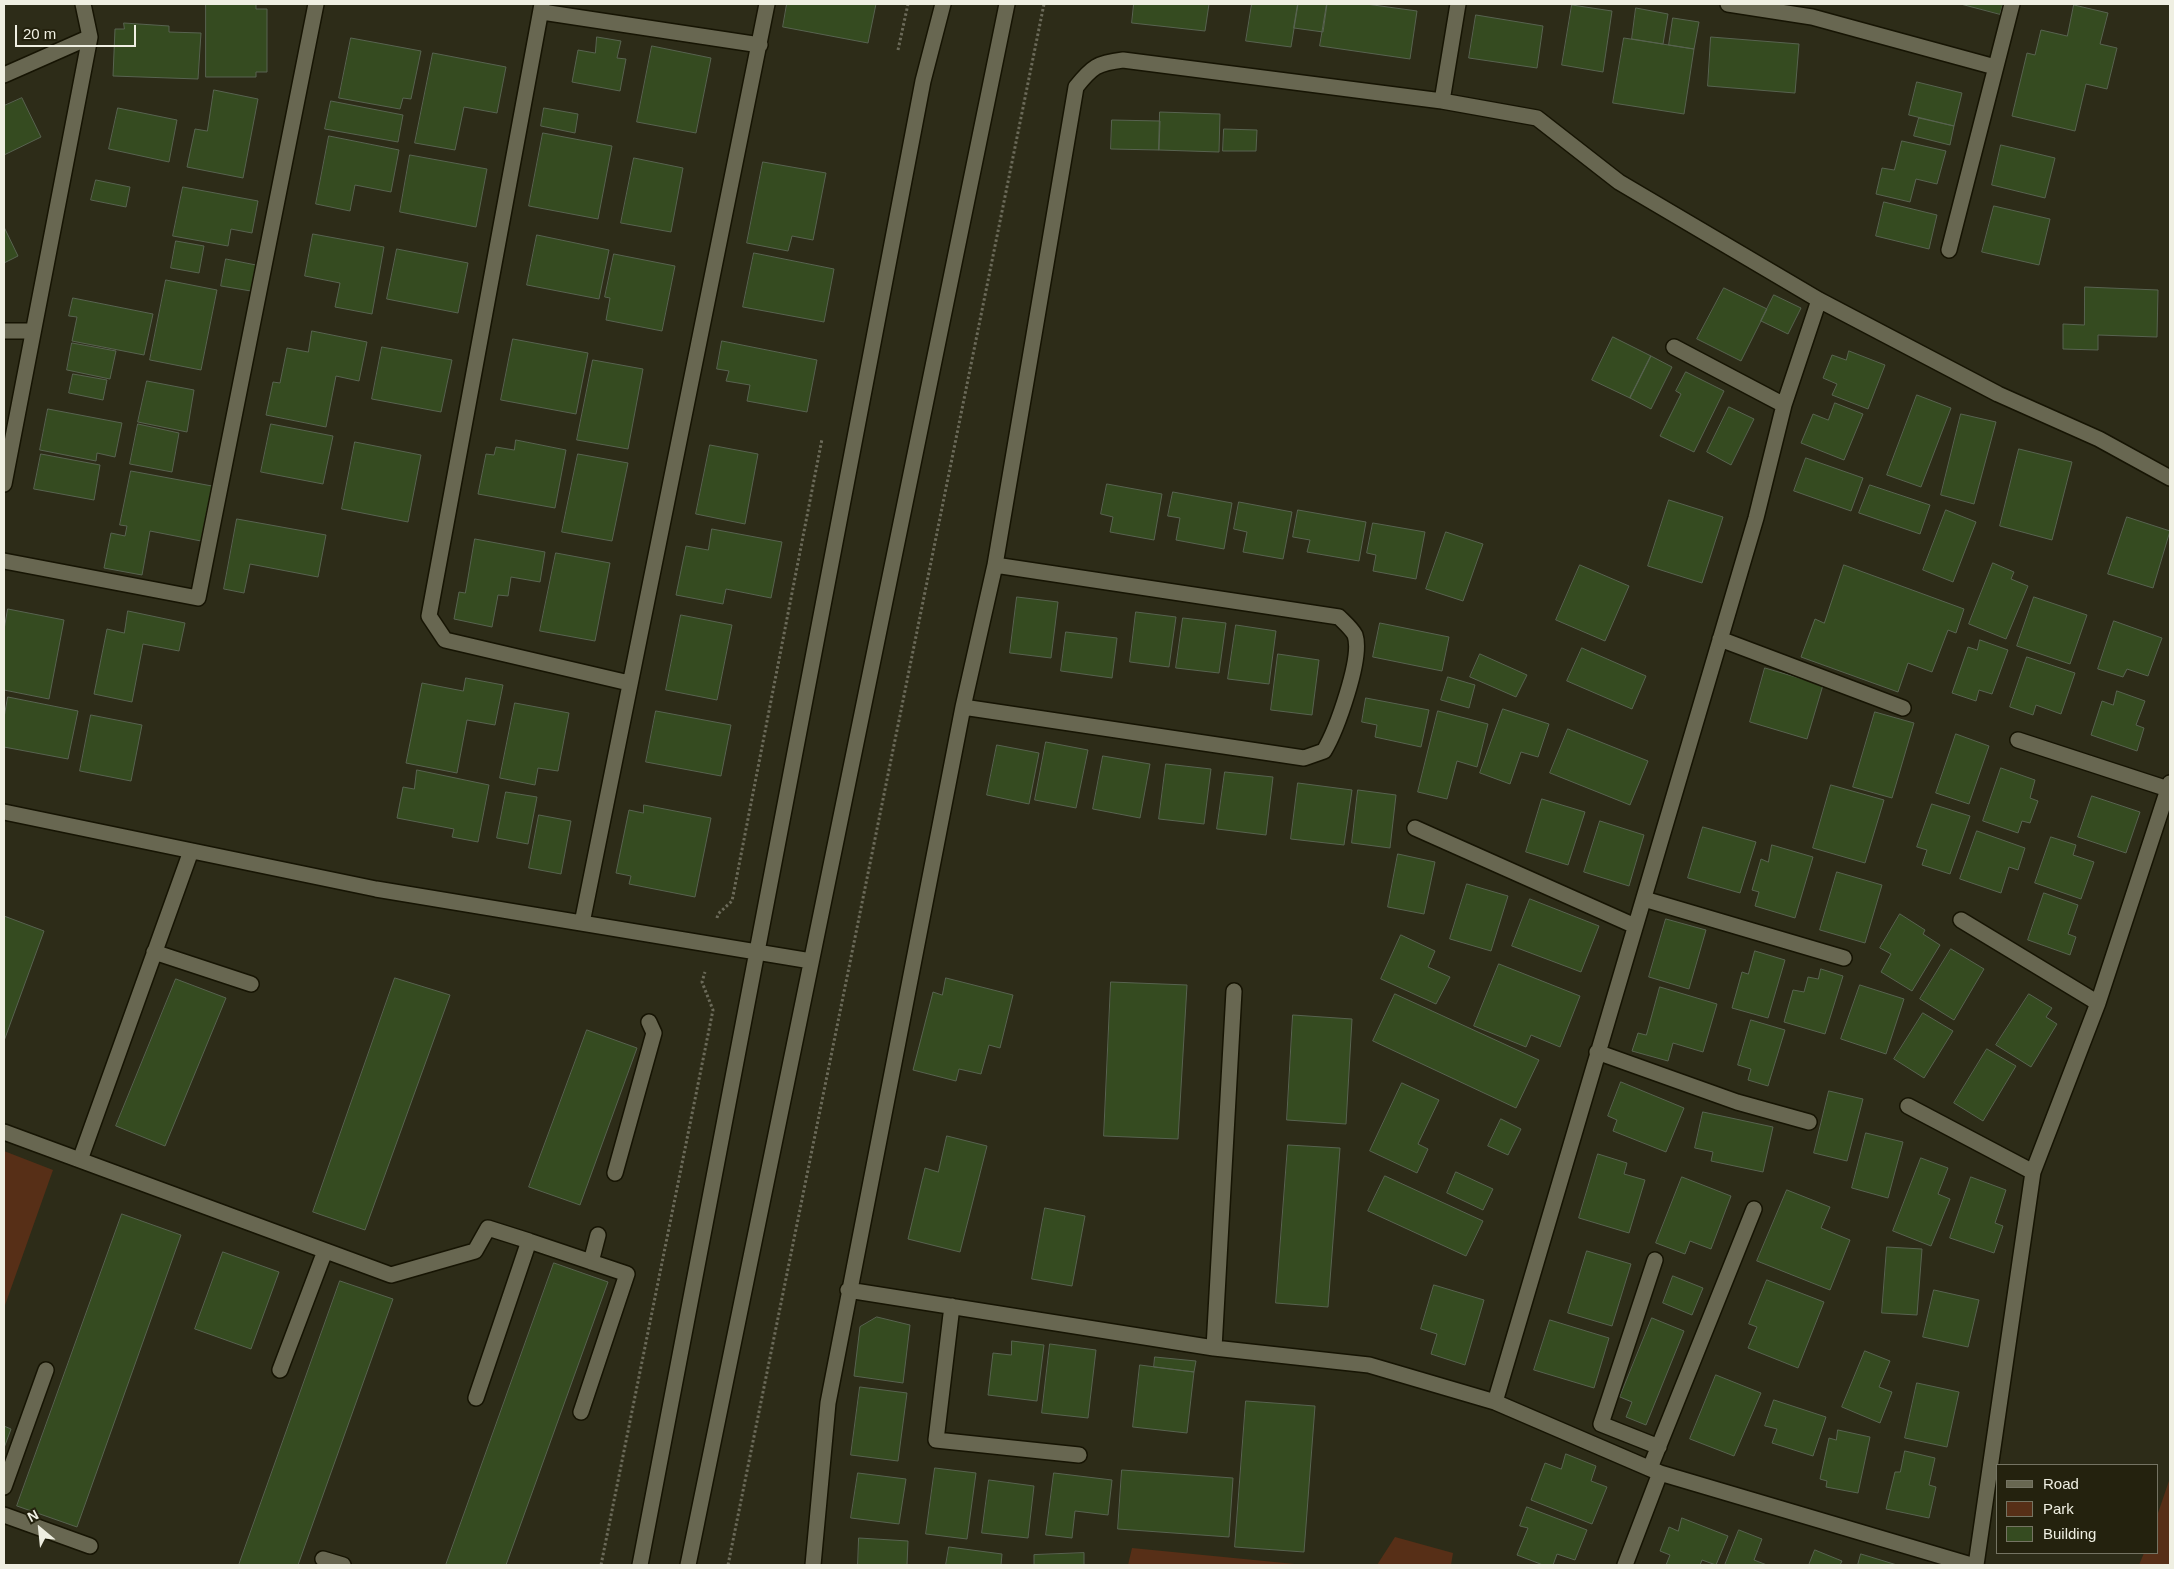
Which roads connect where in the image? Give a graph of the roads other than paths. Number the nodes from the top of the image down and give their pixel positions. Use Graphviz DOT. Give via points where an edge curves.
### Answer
graph roads {
  1 [pos="83,4"];
  2 [pos="316,4"];
  3 [pos="767,4"];
  4 [pos="942,4"];
  5 [pos="1007,4"];
  6 [pos="1458,4"];
  7 [pos="1728,4"];
  8 [pos="2012,4"];
  9 [pos="542,8"];
  10 [pos="90,37"];
  11 [pos="760,45"];
  12 [pos="1995,67"];
  13 [pos="4,75"];
  14 [pos="1442,101"];
  15 [pos="1950,250"];
  16 [pos="1819,300"];
  17 [pos="4,331"];
  18 [pos="33,331"];
  19 [pos="1674,347"];
  20 [pos="1784,405"];
  21 [pos="2170,478"];
  22 [pos="4,484"];
  23 [pos="4,561"];
  24 [pos="995,565"];
  25 [pos="1720,639"];
  26 [pos="629,683"];
  27 [pos="963,707"];
  28 [pos="1903,708"];
  29 [pos="2018,740"];
  30 [pos="2169,786"];
  31 [pos="4,812"];
  32 [pos="1415,828"];
  33 [pos="191,851"];
  34 [pos="1644,899"];
  35 [pos="1961,920"];
  36 [pos="582,923"];
  37 [pos="1635,926"];
  38 [pos="756,951"];
  39 [pos="154,952"];
  40 [pos="1844,958"];
  41 [pos="811,961"];
  42 [pos="250,984"];
  43 [pos="1234,991"];
  44 [pos="2098,1003"];
  45 [pos="649,1022"];
  46 [pos="1598,1052"];
  47 [pos="1908,1106"];
  48 [pos="1809,1122"];
  49 [pos="4,1132"];
  50 [pos="80,1160"];
  51 [pos="2033,1172"];
  52 [pos="615,1173"];
  53 [pos="1754,1209"];
  54 [pos="598,1235"];
  55 [pos="528,1241"];
  56 [pos="325,1251"];
  57 [pos="1655,1260"];
  58 [pos="591,1262"];
  59 [pos="848,1290"];
  60 [pos="952,1306"];
  61 [pos="1214,1348"];
  62 [pos="46,1370"];
  63 [pos="280,1370"];
  64 [pos="476,1398"];
  65 [pos="1495,1402"];
  66 [pos="581,1412"];
  67 [pos="1659,1447"];
  68 [pos="1079,1455"];
  69 [pos="1655,1471"];
  70 [pos="4,1487"];
  71 [pos="4,1515"];
  72 [pos="90,1546"];
  73 [pos="323,1559"];
  74 [pos="343,1565"];
  75 [pos="640,1565"];
  76 [pos="688,1565"];
  77 [pos="813,1565"];
  78 [pos="1625,1565"];
  79 [pos="1971,1565"];
  80 [pos="1976,1565"];
  1 -- 10 [label="street"];
  2 -- 23 [label="street" via="198,598"];
  3 -- 11 [label="street"];
  4 -- 38 [label="street" via="923,81"];
  5 -- 41 [label="street"];
  6 -- 14 [label="street"];
  7 -- 12 [label="street" via="1812,17"];
  8 -- 12 [label="street"];
  9 -- 11 [label="street"];
  9 -- 26 [label="street" via="429,616 445,640"];
  10 -- 13 [label="street"];
  10 -- 18 [label="street"];
  11 -- 26 [label="street"];
  12 -- 15 [label="street"];
  14 -- 16 [label="street" via="1537,118 1619,182"];
  14 -- 24 [label="street" via="1123,60 1102,62 1087,73 1076,87"];
  16 -- 20 [label="street"];
  16 -- 21 [label="street" via="1998,394 2099,440"];
  17 -- 18 [label="street"];
  18 -- 22 [label="street"];
  19 -- 20 [label="street"];
  20 -- 25 [label="street" via="1756,518"];
  24 -- 27 [label="street"];
  24 -- 27 [label="street" via="1340,617 1354,635 1357,657 1334,735 1324,751 1304,758"];
  25 -- 28 [label="street"];
  25 -- 34 [label="street"];
  26 -- 36 [label="street"];
  27 -- 59 [label="street"];
  29 -- 30 [label="street"];
  30 -- 44 [label="street"];
  31 -- 33 [label="street"];
  32 -- 37 [label="street"];
  33 -- 36 [label="street" via="376,889"];
  33 -- 39 [label="street"];
  34 -- 37 [label="street"];
  34 -- 40 [label="street"];
  35 -- 44 [label="street"];
  36 -- 38 [label="street"];
  37 -- 46 [label="street"];
  38 -- 41 [label="street"];
  38 -- 75 [label="street"];
  39 -- 42 [label="street"];
  39 -- 50 [label="street"];
  41 -- 76 [label="street"];
  43 -- 61 [label="street"];
  44 -- 51 [label="street"];
  45 -- 52 [label="street" via="654,1033"];
  46 -- 48 [label="street" via="1736,1102"];
  46 -- 65 [label="street"];
  47 -- 51 [label="street"];
  49 -- 50 [label="street"];
  50 -- 56 [label="street"];
  51 -- 80 [label="street"];
  53 -- 67 [label="street"];
  54 -- 58 [label="street"];
  55 -- 56 [label="street" via="488,1228 475,1250 391,1275"];
  55 -- 58 [label="street"];
  55 -- 64 [label="street"];
  56 -- 63 [label="street"];
  57 -- 67 [label="street" via="1601,1424"];
  58 -- 66 [label="street" via="627,1274"];
  59 -- 60 [label="street"];
  59 -- 77 [label="street" via="828,1403"];
  60 -- 61 [label="street"];
  60 -- 68 [label="street" via="936,1440"];
  61 -- 65 [label="street" via="1369,1365"];
  62 -- 70 [label="street"];
  65 -- 69 [label="street"];
  67 -- 69 [label="street"];
  69 -- 78 [label="street"];
  69 -- 79 [label="street"];
  71 -- 72 [label="street"];
  73 -- 74 [label="street"];
}
